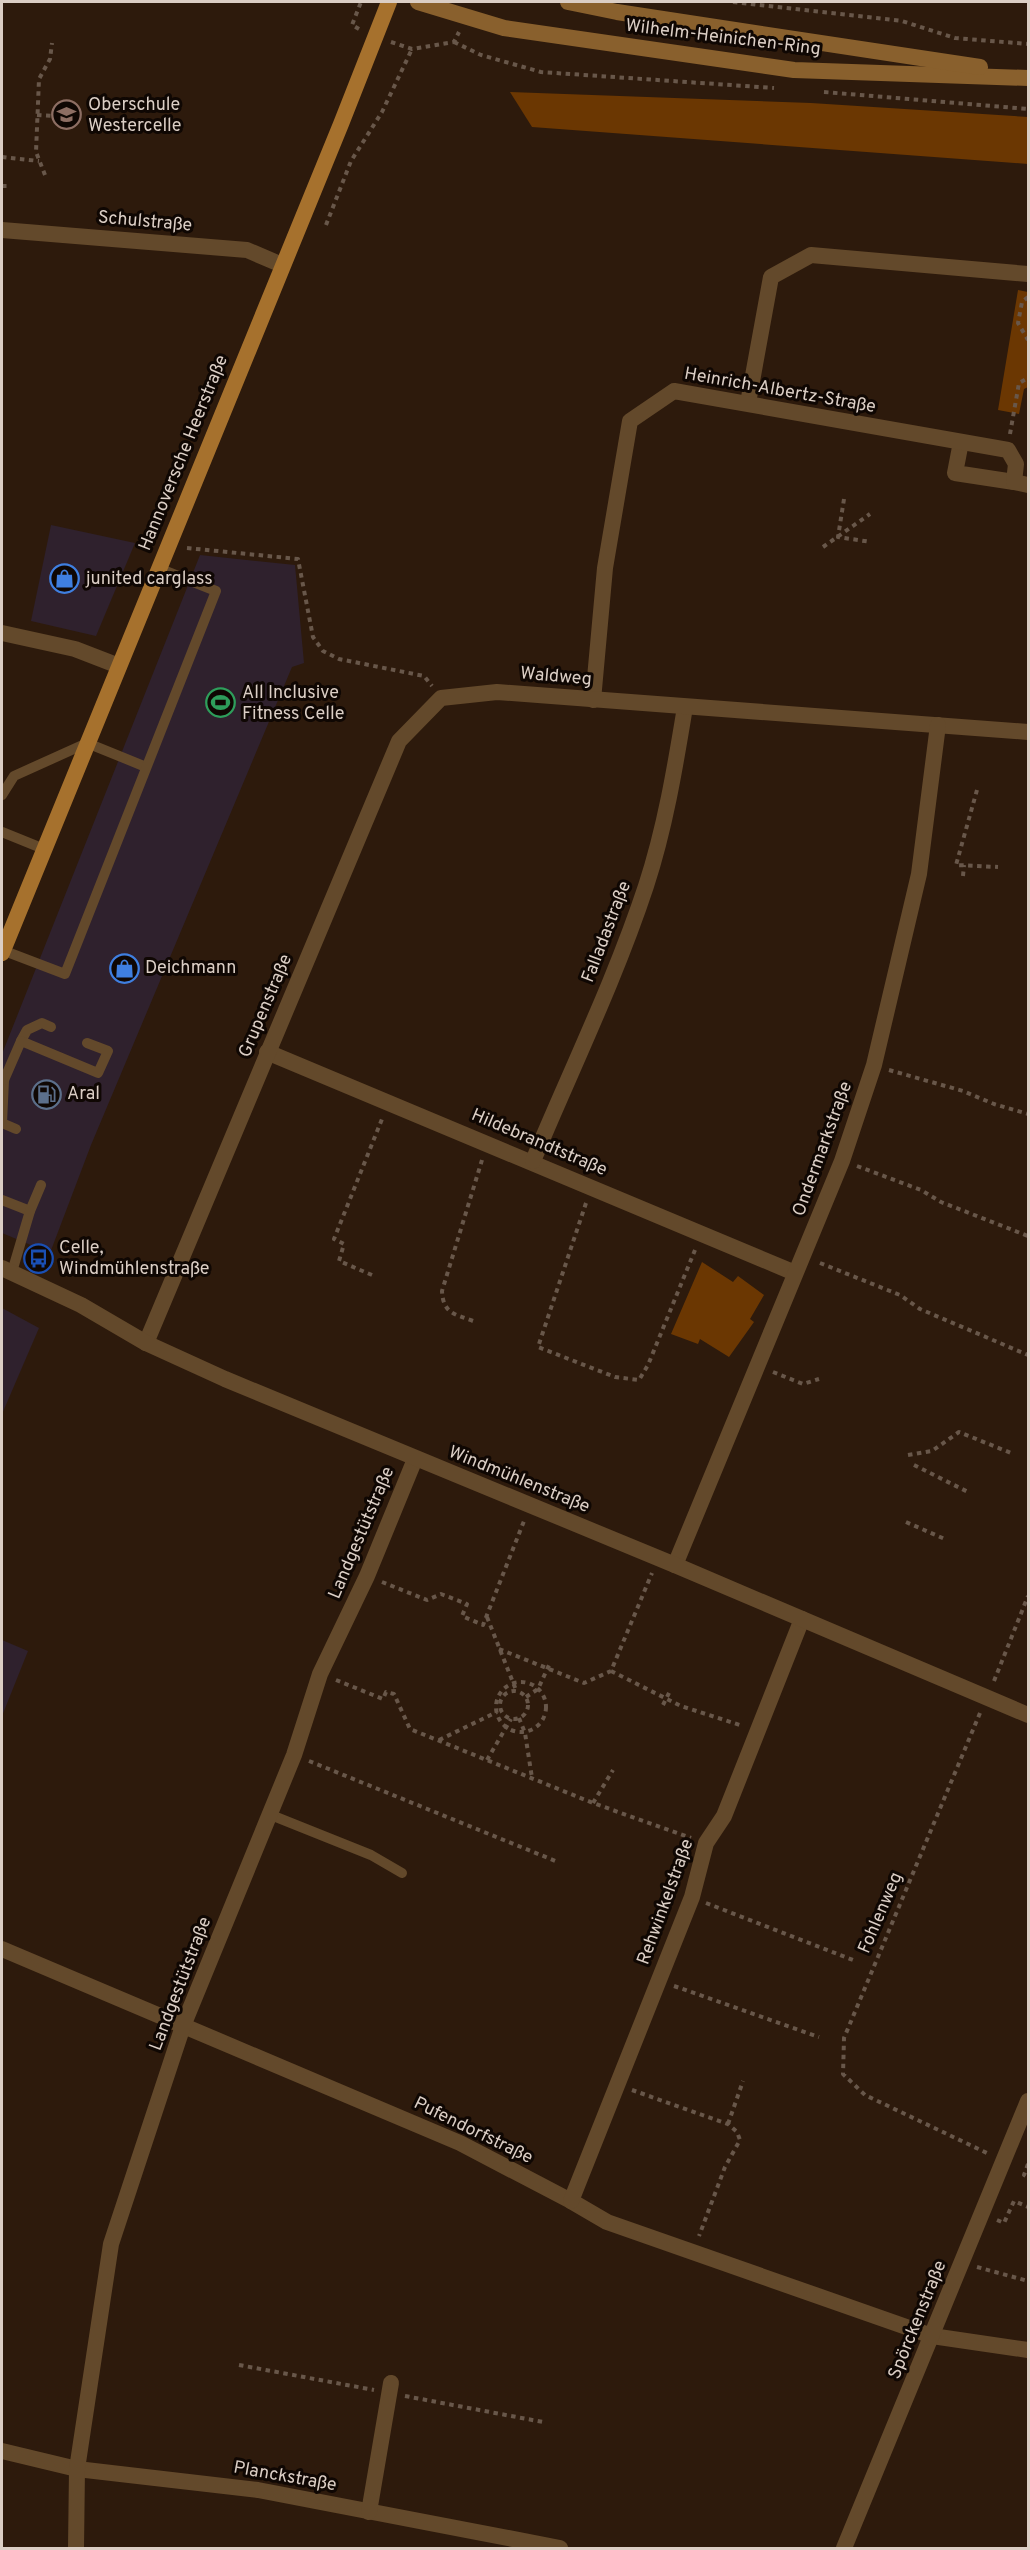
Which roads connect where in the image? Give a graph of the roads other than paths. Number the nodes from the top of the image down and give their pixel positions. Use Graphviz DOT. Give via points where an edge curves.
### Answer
graph roads {
  1 [pos="388,2"];
  2 [pos="418,2"];
  3 [pos="568,2"];
  4 [pos="1029,76"];
  5 [pos="2,230"];
  6 [pos="282,265"];
  7 [pos="1029,274"];
  8 [pos="748,403"];
  9 [pos="961,442"];
  10 [pos="1021,484"];
  11 [pos="158,568"];
  12 [pos="2,633"];
  13 [pos="119,666"];
  14 [pos="441,698"];
  15 [pos="593,700"];
  16 [pos="685,707"];
  17 [pos="938,725"];
  18 [pos="1029,732"];
  19 [pos="87,743"];
  20 [pos="146,767"];
  21 [pos="2,795"];
  22 [pos="2,834"];
  23 [pos="44,849"];
  24 [pos="2,951"];
  25 [pos="51,1027"];
  26 [pos="21,1041"];
  27 [pos="87,1043"];
  28 [pos="267,1052"];
  29 [pos="3,1080"];
  30 [pos="2,1124"];
  31 [pos="16,1129"];
  32 [pos="533,1161"];
  33 [pos="41,1185"];
  34 [pos="2,1200"];
  35 [pos="30,1211"];
  36 [pos="7,1270"];
  37 [pos="795,1273"];
  38 [pos="146,1343"];
  39 [pos="415,1458"];
  40 [pos="675,1565"];
  41 [pos="802,1619"];
  42 [pos="1029,1716"];
  43 [pos="271,1815"];
  44 [pos="402,1873"];
  45 [pos="2,1949"];
  46 [pos="183,2026"];
  47 [pos="1028,2104"];
  48 [pos="571,2201"];
  49 [pos="932,2336"];
  50 [pos="1029,2350"];
  51 [pos="392,2383"];
  52 [pos="2,2451"];
  53 [pos="77,2469"];
  54 [pos="369,2512"];
  55 [pos="76,2548"];
  56 [pos="560,2548"];
  57 [pos="844,2548"];
  1 -- 6 [label="main road, Hannoversche Heerstraße"];
  2 -- 4 [label="main road, Wilhelm-Heinichen-Ring" via="504,28 794,70"];
  3 -- 4 [label="main road, Wilhelm-Heinichen-Ring"];
  5 -- 6 [label="street, Schulstraße" via="247,250"];
  6 -- 11 [label="main road, Hannoversche Heerstraße"];
  7 -- 8 [label="street" via="811,255 771,277"];
  8 -- 9 [label="street, Heinrich-Albertz-Straße"];
  8 -- 15 [label="street, Heinrich-Albertz-Straße" via="674,392 630,421 604,568"];
  9 -- 10 [label="street, Heinrich-Albertz-Straße" via="1008,450"];
  9 -- 10 [label="street" via="955,473"];
  11 -- 13 [label="main road, Hannoversche Heerstraße"];
  11 -- 20 [label="lane" via="216,591"];
  12 -- 13 [label="street" via="75,649"];
  13 -- 19 [label="main road, Hannoversche Heerstraße"];
  14 -- 15 [label="street, Waldweg" via="497,692"];
  14 -- 28 [label="street, Grupenstraße" via="399,741"];
  15 -- 16 [label="street, Waldweg"];
  16 -- 17 [label="street, Waldweg"];
  16 -- 32 [label="street, Falladastraße" via="671,795 646,886"];
  17 -- 18 [label="street, Waldweg"];
  17 -- 37 [label="street, Ondermarkstraße" via="919,874 874,1065 842,1161"];
  19 -- 20 [label="lane"];
  19 -- 21 [label="lane" via="14,776"];
  19 -- 23 [label="main road, Hannoversche Heerstraße"];
  20 -- 24 [label="lane" via="65,974"];
  22 -- 23 [label="lane"];
  23 -- 24 [label="main road, Hannoversche Heerstraße"];
  25 -- 26 [label="lane" via="42,1023 27,1029"];
  26 -- 27 [label="lane" via="98,1072 108,1052"];
  26 -- 29 [label="lane"];
  28 -- 32 [label="street, Hildebrandtstraße"];
  28 -- 38 [label="street, Grupenstraße"];
  29 -- 30 [label="lane"];
  30 -- 31 [label="lane"];
  32 -- 37 [label="street, Hildebrandtstraße"];
  33 -- 35 [label="lane"];
  34 -- 35 [label="lane"];
  35 -- 36 [label="lane"];
  36 -- 38 [label="street, Windmühlenstraße" via="81,1305"];
  37 -- 40 [label="street, Ondermarkstraße"];
  38 -- 39 [label="street, Windmühlenstraße"];
  39 -- 40 [label="street, Windmühlenstraße"];
  39 -- 43 [label="street, Landgestütstraße" via="367,1576 320,1674"];
  40 -- 41 [label="street, Windmühlenstraße"];
  41 -- 42 [label="street, Windmühlenstraße"];
  41 -- 48 [label="street, Rehwinkelstraße" via="724,1816 706,1843 692,1898"];
  43 -- 44 [label="lane" via="371,1855"];
  43 -- 46 [label="street, Landgestütstraße"];
  45 -- 46 [label="street, Pufendorfstraße"];
  46 -- 48 [label="street, Pufendorfstraße" via="460,2143"];
  46 -- 53 [label="street, Landgestütstraße" via="111,2244"];
  47 -- 49 [label="street, Spörckenstraße"];
  48 -- 49 [label="street, Pufendorfstraße" via="607,2222"];
  49 -- 50 [label="street, Pufendorfstraße"];
  49 -- 57 [label="street, Spörckenstraße"];
  51 -- 54 [label="street"];
  52 -- 53 [label="street, Planckstraße"];
  53 -- 54 [label="street, Planckstraße" via="258,2490"];
  53 -- 55 [label="street, Landgestütstraße"];
  54 -- 56 [label="street, Planckstraße"];
}
